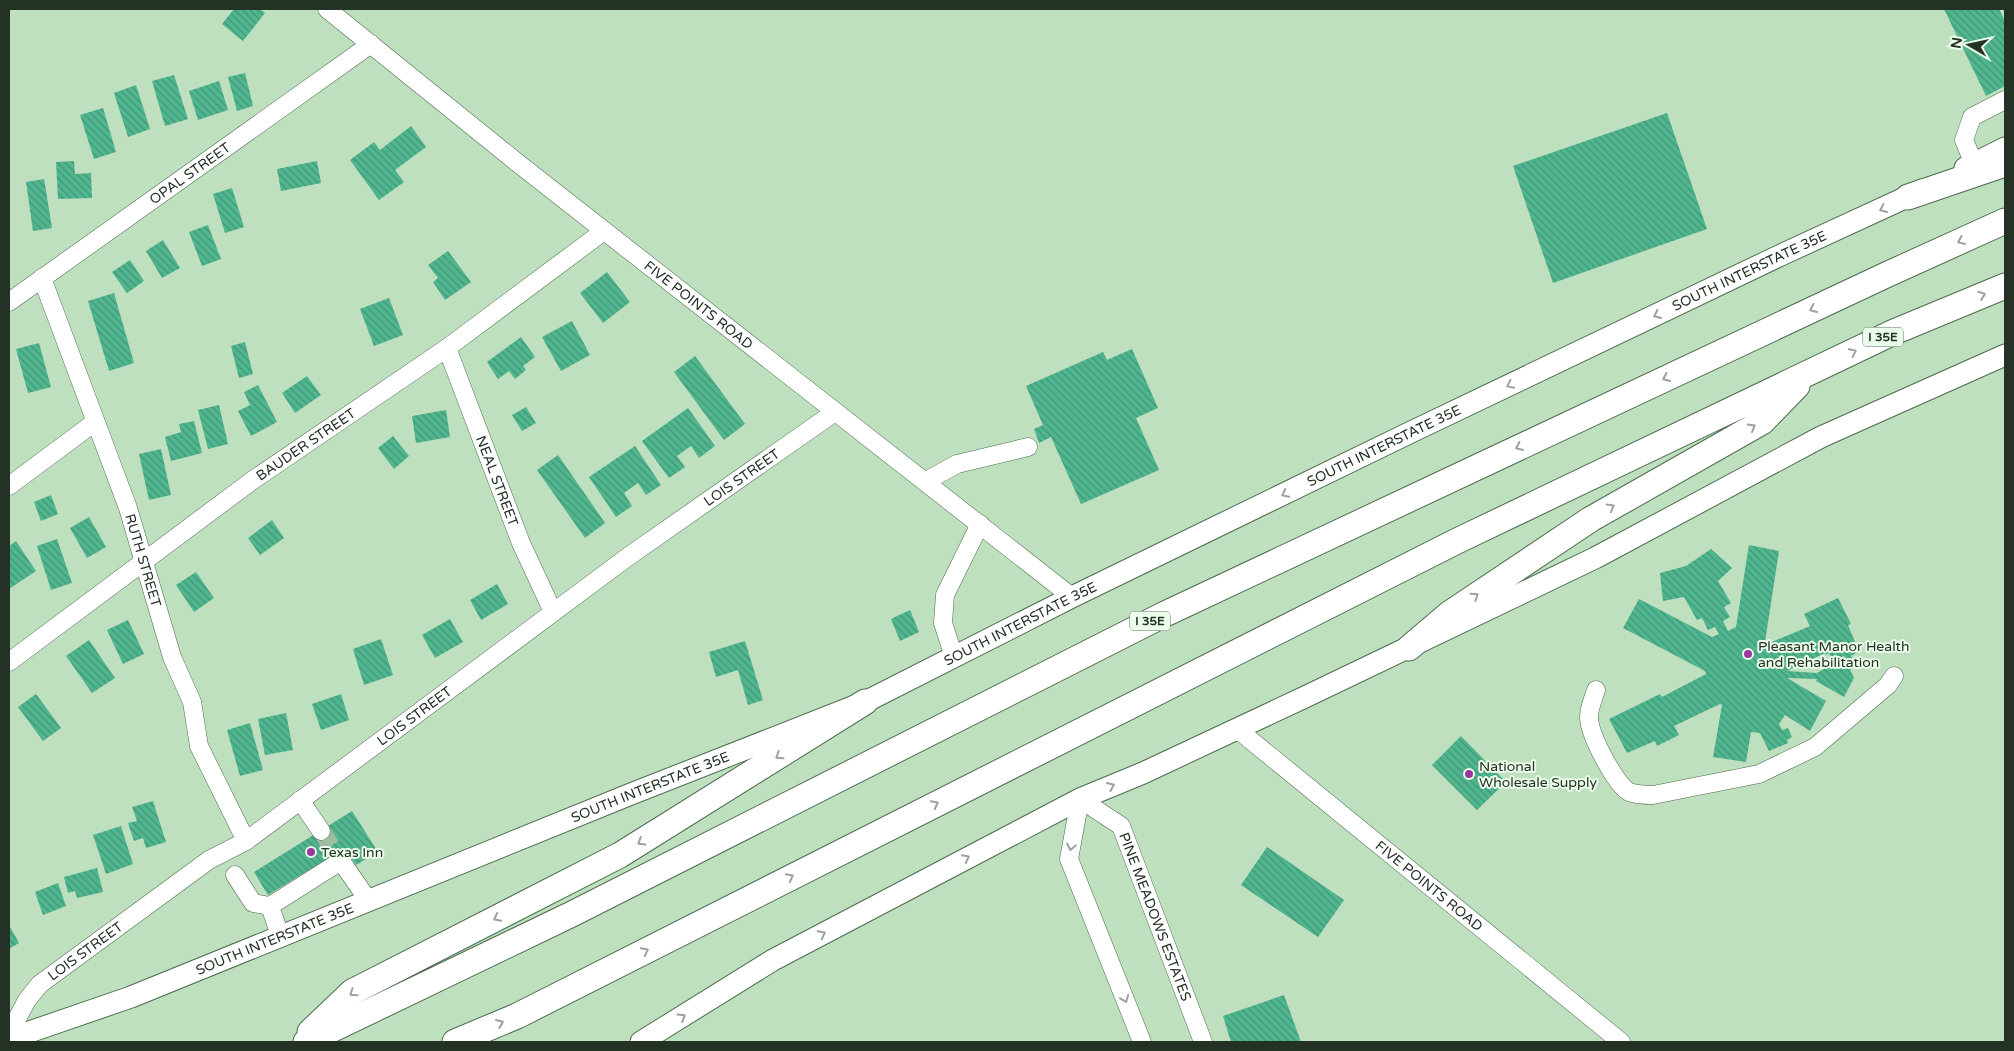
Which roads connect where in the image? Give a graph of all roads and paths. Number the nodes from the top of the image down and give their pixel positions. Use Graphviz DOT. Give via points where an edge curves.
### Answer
graph roads {
  1 [pos="327,9"];
  2 [pos="371,44"];
  3 [pos="2005,100"];
  4 [pos="2005,148"];
  5 [pos="1974,164"];
  6 [pos="2005,164"];
  7 [pos="1908,197"];
  8 [pos="2005,221"];
  9 [pos="604,230"];
  10 [pos="42,278"];
  11 [pos="2005,286"];
  12 [pos="9,302"];
  13 [pos="447,348"];
  14 [pos="2005,355"];
  15 [pos="1810,373"];
  16 [pos="835,412"];
  17 [pos="95,422"];
  18 [pos="1028,447"];
  19 [pos="926,481"];
  20 [pos="9,486"];
  21 [pos="980,524"];
  22 [pos="143,562"];
  23 [pos="1072,597"];
  24 [pos="553,612"];
  25 [pos="1409,648"];
  26 [pos="954,656"];
  27 [pos="9,662"];
  28 [pos="1894,676"];
  29 [pos="1596,690"];
  30 [pos="865,702"];
  31 [pos="1238,728"];
  32 [pos="1080,799"];
  33 [pos="300,800"];
  34 [pos="321,830"];
  35 [pos="246,841"];
  36 [pos="235,875"];
  37 [pos="368,900"];
  38 [pos="270,906"];
  39 [pos="280,936"];
  40 [pos="9,1034"];
  41 [pos="9,1039"];
  42 [pos="300,1042"];
  43 [pos="306,1042"];
  44 [pos="455,1042"];
  45 [pos="641,1042"];
  46 [pos="1142,1042"];
  47 [pos="1203,1042"];
  48 [pos="1621,1042"];
  1 -- 2 [label="street, FIVE POINTS ROAD"];
  2 -- 9 [label="street, FIVE POINTS ROAD"];
  2 -- 10 [label="street, OPAL STREET"];
  3 -- 5 [label="street" via="1972,118 1964,140"];
  4 -- 5 [label="main road, SOUTH INTERSTATE 35E"];
  5 -- 7 [label="main road, SOUTH INTERSTATE 35E"];
  6 -- 7 [label="highway"];
  7 -- 23 [label="main road, SOUTH INTERSTATE 35E, one-way"];
  8 -- 43 [label="highway, I 35E, one-way" via="1164,614 572,914"];
  9 -- 13 [label="street, BAUDER STREET"];
  9 -- 16 [label="street, FIVE POINTS ROAD"];
  10 -- 12 [label="street, OPAL STREET"];
  10 -- 17 [label="street, RUTH STREET"];
  15 -- 11 [label="highway, I 35E, one-way" via="1894,332"];
  13 -- 22 [label="street, BAUDER STREET" via="253,480"];
  13 -- 24 [label="street, NEAL STREET" via="521,543"];
  14 -- 25 [label="main road" via="1807,443 1594,558"];
  25 -- 15 [label="highway, one-way" via="1449,614 1592,519 1762,422"];
  44 -- 15 [label="highway, I 35E, one-way" via="517,1016 1457,541"];
  16 -- 19 [label="street, FIVE POINTS ROAD"];
  16 -- 24 [label="street, LOIS STREET"];
  17 -- 20 [label="street"];
  17 -- 22 [label="street, RUTH STREET" via="128,508"];
  18 -- 19 [label="street" via="957,464"];
  19 -- 21 [label="street, FIVE POINTS ROAD"];
  21 -- 23 [label="street, FIVE POINTS ROAD"];
  21 -- 26 [label="street" via="945,596 943,623"];
  22 -- 27 [label="street, BAUDER STREET"];
  22 -- 35 [label="street, RUTH STREET" via="172,657 192,702 199,746"];
  23 -- 26 [label="main road, SOUTH INTERSTATE 35E"];
  24 -- 33 [label="street, LOIS STREET"];
  25 -- 31 [label="main road"];
  26 -- 30 [label="main road, SOUTH INTERSTATE 35E"];
  28 -- 29 [label="street" via="1888,685 1815,748 1759,774 1652,795 1630,792 1612,773 1591,728 1589,717"];
  30 -- 37 [label="main road, SOUTH INTERSTATE 35E"];
  30 -- 42 [label="highway, one-way" via="620,855 352,992"];
  32 -- 31 [label="main road, one-way"];
  31 -- 48 [label="street, FIVE POINTS ROAD"];
  45 -- 32 [label="main road, one-way" via="772,960"];
  32 -- 46 [label="street, one-way" via="1069,859"];
  32 -- 47 [label="street, PINE MEADOWS ESTATES" via="1121,826"];
  33 -- 34 [label="street"];
  33 -- 35 [label="street, LOIS STREET"];
  35 -- 40 [label="street, LOIS STREET" via="209,860 40,984 27,1000"];
  36 -- 38 [label="street" via="253,903"];
  37 -- 38 [label="street" via="339,857"];
  37 -- 39 [label="main road, SOUTH INTERSTATE 35E"];
  38 -- 39 [label="street"];
  39 -- 41 [label="main road, SOUTH INTERSTATE 35E" via="132,997"];
}
